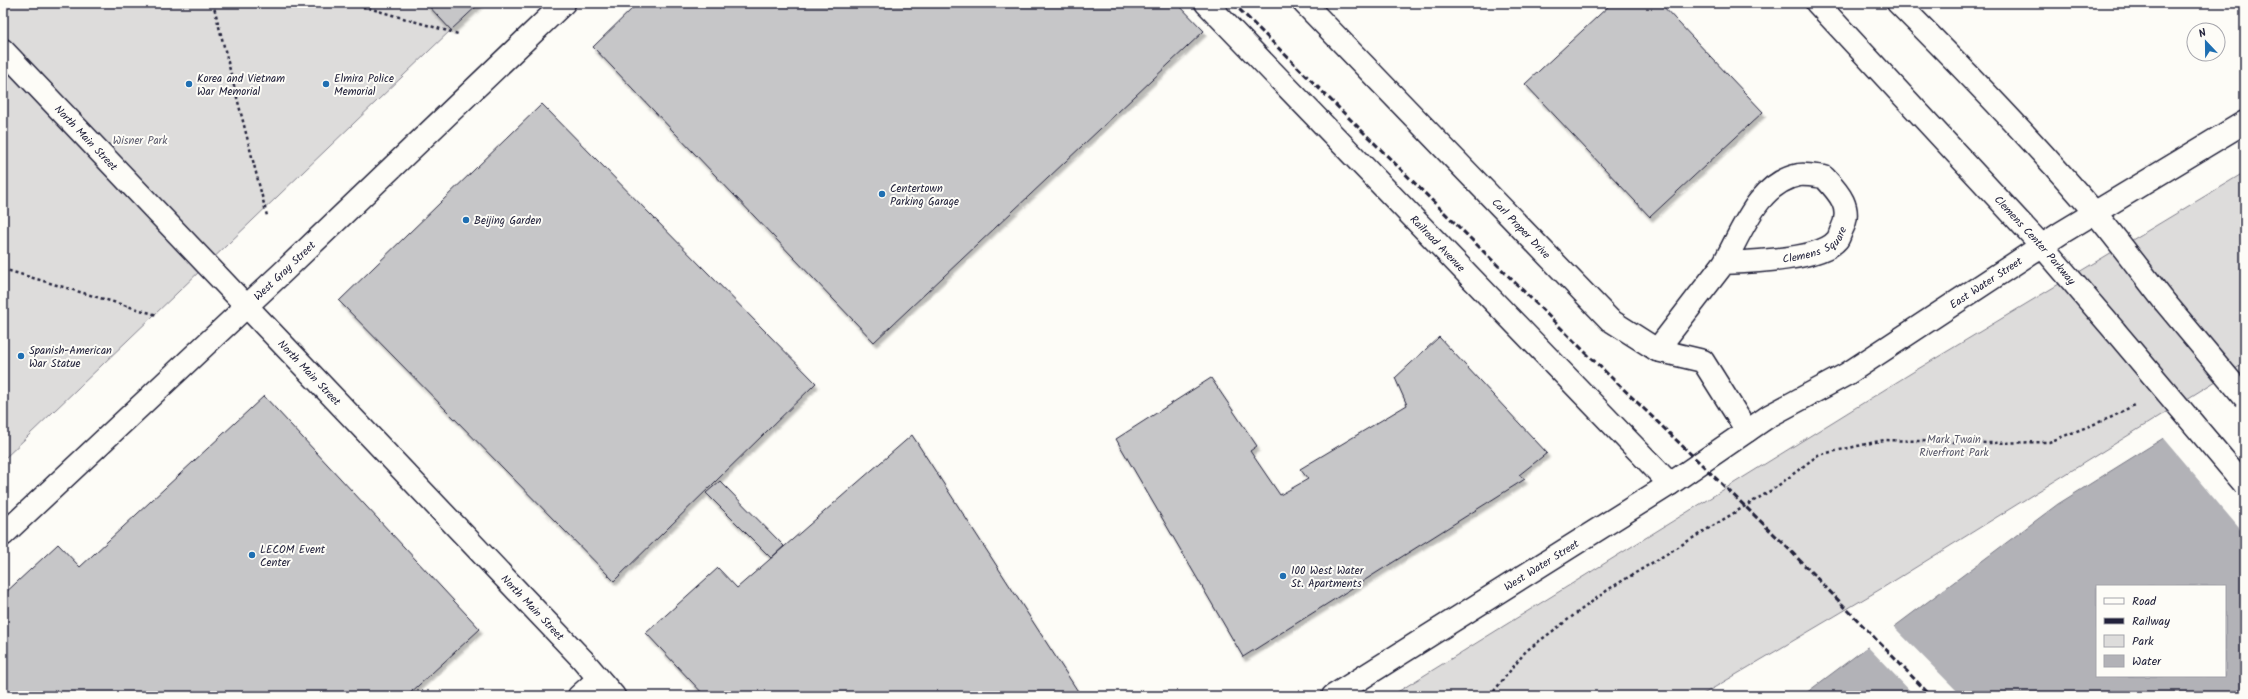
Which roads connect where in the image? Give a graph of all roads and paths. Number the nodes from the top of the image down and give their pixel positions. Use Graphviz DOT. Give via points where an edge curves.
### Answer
graph roads {
  1 [pos="213,3"];
  2 [pos="351,3"];
  3 [pos="564,3"];
  4 [pos="1304,3"];
  5 [pos="1817,3"];
  6 [pos="1898,3"];
  7 [pos="1209,4"];
  8 [pos="458,34"];
  9 [pos="3,50"];
  10 [pos="2245,122"];
  11 [pos="2095,213"];
  12 [pos="267,216"];
  13 [pos="2042,246"];
  14 [pos="1724,263"];
  15 [pos="3,269"];
  16 [pos="245,306"];
  17 [pos="157,315"];
  18 [pos="1658,350"];
  19 [pos="2245,398"];
  20 [pos="2140,402"];
  21 [pos="1747,431"];
  22 [pos="1670,484"];
  23 [pos="2245,485"];
  24 [pos="3,535"];
  25 [pos="598,678"];
  26 [pos="579,696"];
  27 [pos="614,696"];
  28 [pos="1333,696"];
  29 [pos="1490,696"];
  1 -- 12 [label="path"];
  2 -- 8 [label="path"];
  3 -- 16 [label="main road, West Gray Street"];
  4 -- 18 [label="main road, Carl Proper Drive" via="1610,320"];
  5 -- 13 [label="main road, Clemens Center Parkway"];
  6 -- 11 [label="main road" via="1974,79"];
  7 -- 22 [label="main road, Railroad Avenue"];
  9 -- 16 [label="main road, North Main Street"];
  10 -- 11 [label="main road, East Water Street"];
  11 -- 13 [label="main road, East Water Street"];
  11 -- 19 [label="main road, bridge"];
  13 -- 21 [label="main road, East Water Street" via="1847,374 1768,416"];
  13 -- 23 [label="main road, Clemens Center Parkway, bridge"];
  14 -- 14 [label="main road, Clemens Square" via="1771,262 1820,250 1836,241 1846,220 1841,195 1824,177 1800,175 1774,186 1755,206"];
  14 -- 18 [label="main road, Clemens Square"];
  15 -- 17 [label="path"];
  16 -- 24 [label="main road, West Gray Street"];
  16 -- 25 [label="main road, North Main Street"];
  18 -- 21 [label="main road, Carl Proper Drive" via="1703,361"];
  20 -- 29 [label="path" via="2112,417 2049,442 1884,440 1818,455 1776,488 1604,594 1526,651"];
  21 -- 22 [label="main road, West Water Street"];
  22 -- 28 [label="main road, West Water Street"];
  25 -- 26 [label="main road"];
  25 -- 27 [label="main road, North Main Street"];
}
